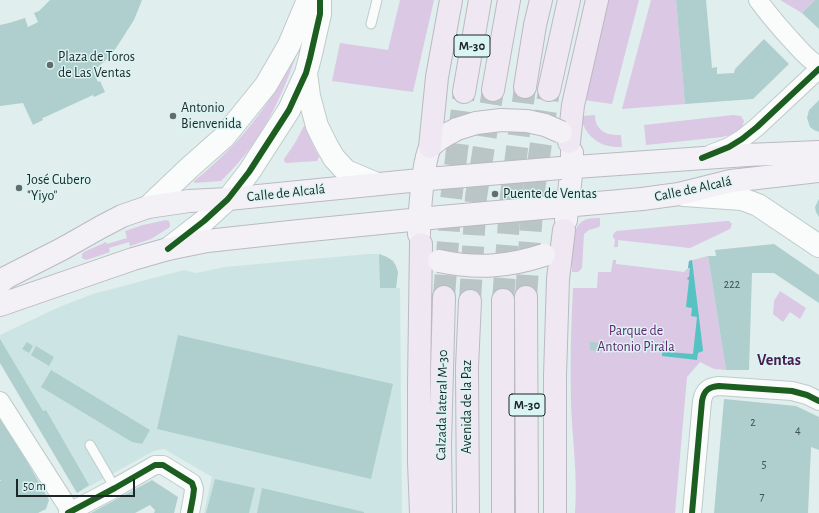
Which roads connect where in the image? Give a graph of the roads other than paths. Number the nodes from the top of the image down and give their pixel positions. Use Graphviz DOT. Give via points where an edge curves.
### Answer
graph roads {
  1 [pos="308,0"];
  2 [pos="320,0"];
  3 [pos="377,0"];
  4 [pos="451,0"];
  5 [pos="480,0"];
  6 [pos="509,0"];
  7 [pos="541,0"];
  8 [pos="569,0"];
  9 [pos="597,0"];
  10 [pos="758,0"];
  11 [pos="371,24"];
  12 [pos="819,67"];
  13 [pos="306,73"];
  14 [pos="525,87"];
  15 [pos="493,90"];
  16 [pos="549,90"];
  17 [pos="464,92"];
  18 [pos="565,137"];
  19 [pos="430,147"];
  20 [pos="819,152"];
  21 [pos="702,158"];
  22 [pos="566,167"];
  23 [pos="819,171"];
  24 [pos="432,179"];
  25 [pos="377,184"];
  26 [pos="679,194"];
  27 [pos="228,199"];
  28 [pos="561,206"];
  29 [pos="148,207"];
  30 [pos="430,218"];
  31 [pos="564,230"];
  32 [pos="421,244"];
  33 [pos="819,246"];
  34 [pos="168,249"];
  35 [pos="0,283"];
  36 [pos="444,297"];
  37 [pos="526,297"];
  38 [pos="503,300"];
  39 [pos="470,301"];
  40 [pos="0,305"];
  41 [pos="0,401"];
  42 [pos="819,401"];
  43 [pos="90,445"];
  44 [pos="115,488"];
  45 [pos="69,512"];
  46 [pos="190,513"];
  47 [pos="421,513"];
  48 [pos="441,513"];
  49 [pos="468,513"];
  50 [pos="503,513"];
  51 [pos="527,513"];
  52 [pos="556,513"];
  53 [pos="692,513"];
  1 -- 29 [label="street" via="289,45 266,85 224,137"];
  2 -- 13 [label="street" via="320,14"];
  3 -- 11 [label="lane"];
  4 -- 19 [label="highway" via="437,77"];
  5 -- 17 [label="highway, M-30"];
  6 -- 15 [label="highway, M-30"];
  7 -- 14 [label="highway"];
  8 -- 16 [label="highway"];
  9 -- 18 [label="highway"];
  10 -- 12 [label="street" via="798,48"];
  12 -- 21 [label="street" via="742,139"];
  13 -- 25 [label="street" via="309,96 318,126 334,158 346,171"];
  13 -- 27 [label="street" via="289,110 249,172"];
  18 -- 19 [label="main road, bridge" via="545,126 527,121 501,120 476,123 457,129"];
  18 -- 22 [label="main road" via="572,154"];
  19 -- 24 [label="main road" via="426,160"];
  20 -- 21 [label="main road, Calle de Alcalá"];
  21 -- 22 [label="main road, Calle de Alcalá"];
  22 -- 24 [label="main road, Calle de Alcalá, bridge"];
  22 -- 28 [label="main road"];
  23 -- 26 [label="main road, Calle de Alcalá" via="731,181"];
  24 -- 25 [label="main road, Calle de Alcalá"];
  24 -- 30 [label="main road"];
  25 -- 27 [label="main road, Calle de Alcalá"];
  26 -- 28 [label="main road, Calle de Alcalá"];
  26 -- 33 [label="street" via="742,199 758,205"];
  27 -- 29 [label="main road, Calle de Alcalá"];
  27 -- 34 [label="street" via="204,222"];
  28 -- 30 [label="main road, Calle de Alcalá, bridge"];
  28 -- 31 [label="main road"];
  29 -- 35 [label="main road, Calle de Alcalá" via="100,227"];
  30 -- 32 [label="main road" via="419,233"];
  30 -- 34 [label="main road, Calle de Alcalá" via="207,241"];
  31 -- 32 [label="main road, bridge" via="554,246 544,255 501,266 439,261 427,253"];
  31 -- 52 [label="highway" via="558,279 555,376"];
  32 -- 47 [label="highway" via="418,385"];
  34 -- 40 [label="main road, Calle de Alcalá" via="133,258"];
  36 -- 48 [label="highway, Calzada lateral M-30"];
  37 -- 51 [label="highway, M-30"];
  38 -- 50 [label="highway, M-30"];
  39 -- 49 [label="highway, Avenida de la Paz" via="467,367"];
  41 -- 45 [label="street"];
  42 -- 53 [label="street" via="792,391 719,386 712,386 707,390 703,395"];
  43 -- 44 [label="lane"];
  44 -- 45 [label="street"];
  44 -- 46 [label="street" via="148,469 163,465 192,483 194,489"];
}
